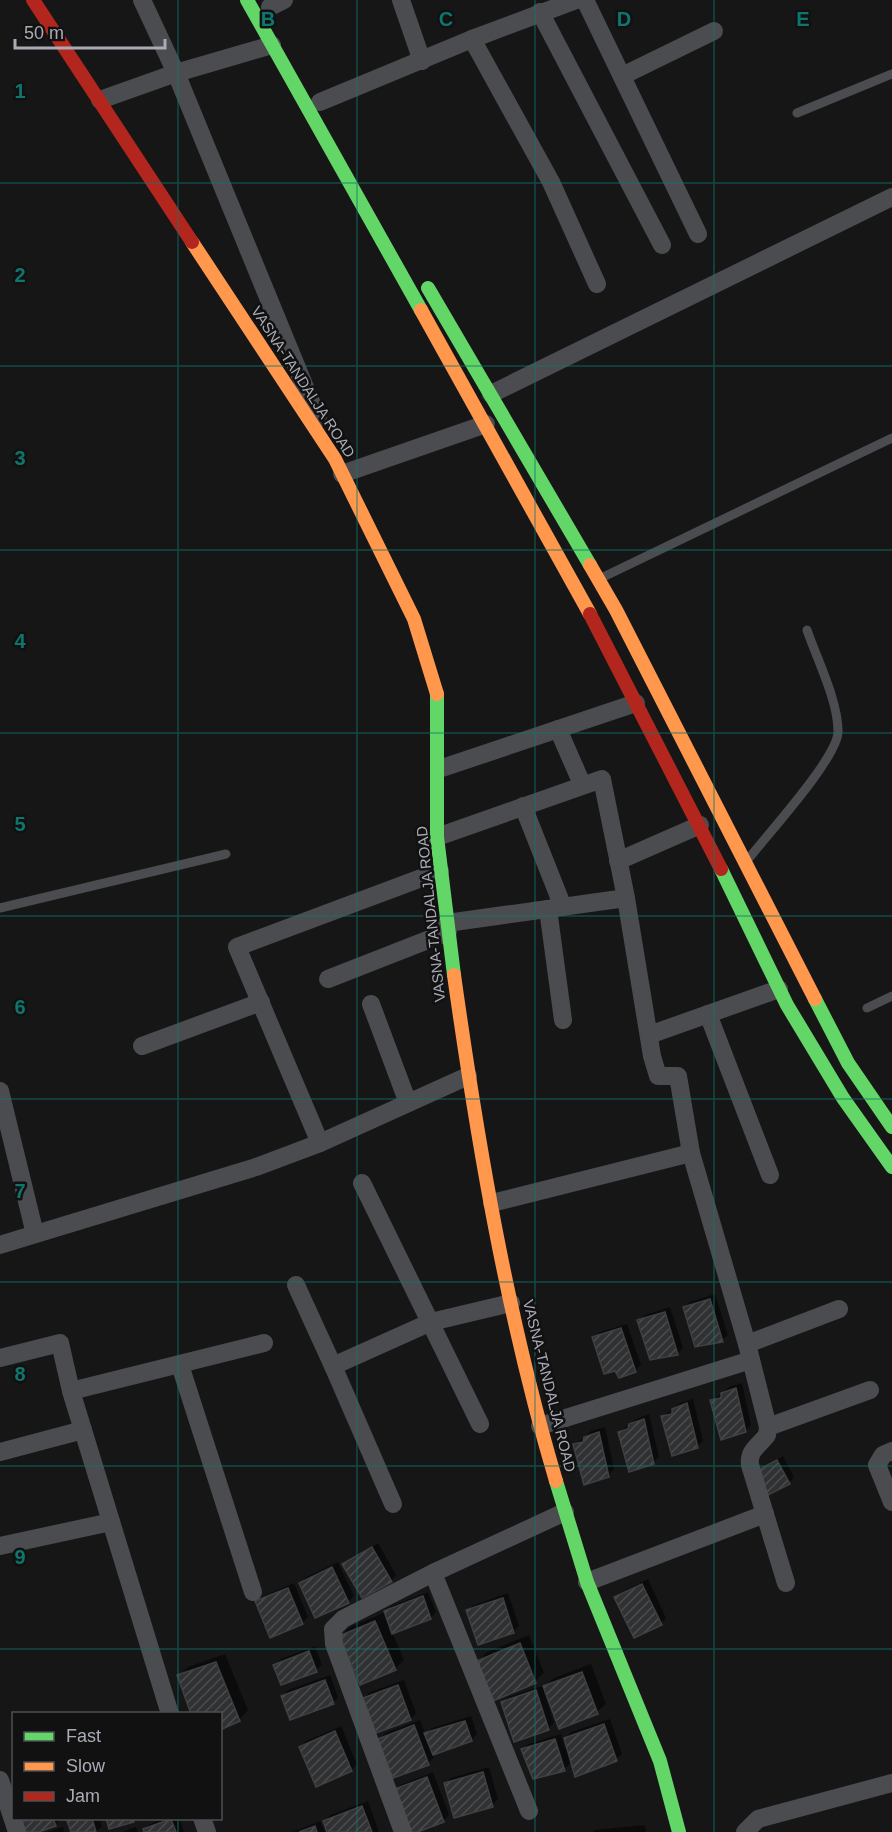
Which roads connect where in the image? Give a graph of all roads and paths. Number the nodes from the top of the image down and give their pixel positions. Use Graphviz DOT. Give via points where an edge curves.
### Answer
graph roads {
  1 [pos="33,0"];
  2 [pos="142,0"];
  3 [pos="247,0"];
  4 [pos="401,0"];
  5 [pos="576,0"];
  6 [pos="585,0"];
  7 [pos="540,12"];
  8 [pos="714,31"];
  9 [pos="472,39"];
  10 [pos="272,45"];
  11 [pos="295,56"];
  12 [pos="422,61"];
  13 [pos="281,62"];
  14 [pos="176,73"];
  15 [pos="305,74"];
  16 [pos="892,74"];
  17 [pos="622,76"];
  18 [pos="100,100"];
  19 [pos="320,102"];
  20 [pos="797,113"];
  21 [pos="343,142"];
  22 [pos="892,197"];
  23 [pos="698,234"];
  24 [pos="662,245"];
  25 [pos="420,273"];
  26 [pos="597,284"];
  27 [pos="490,394"];
  28 [pos="486,424"];
  29 [pos="892,438"];
  30 [pos="339,467"];
  31 [pos="598,579"];
  32 [pos="807,630"];
  33 [pos="636,703"];
  34 [pos="558,729"];
  35 [pos="439,769"];
  36 [pos="582,784"];
  37 [pos="523,806"];
  38 [pos="700,825"];
  39 [pos="437,837"];
  40 [pos="226,854"];
  41 [pos="618,861"];
  42 [pos="744,864"];
  43 [pos="440,871"];
  44 [pos="626,898"];
  45 [pos="0,908"];
  46 [pos="556,908"];
  47 [pos="447,927"];
  48 [pos="328,980"];
  49 [pos="779,989"];
  50 [pos="892,996"];
  51 [pos="261,1002"];
  52 [pos="371,1004"];
  53 [pos="867,1008"];
  54 [pos="708,1014"];
  55 [pos="563,1020"];
  56 [pos="649,1035"];
  57 [pos="142,1046"];
  58 [pos="468,1076"];
  59 [pos="0,1090"];
  60 [pos="408,1103"];
  61 [pos="892,1126"];
  62 [pos="320,1143"];
  63 [pos="691,1153"];
  64 [pos="892,1167"];
  65 [pos="770,1175"];
  66 [pos="362,1183"];
  67 [pos="492,1203"];
  68 [pos="35,1234"];
  69 [pos="0,1245"];
  70 [pos="296,1285"];
  71 [pos="511,1303"];
  72 [pos="839,1309"];
  73 [pos="431,1322"];
  74 [pos="264,1343"];
  75 [pos="749,1352"];
  76 [pos="0,1358"];
  77 [pos="180,1365"];
  78 [pos="333,1366"];
  79 [pos="870,1390"];
  80 [pos="71,1391"];
  81 [pos="480,1424"];
  82 [pos="540,1426"];
  83 [pos="768,1427"];
  84 [pos="83,1430"];
  85 [pos="892,1451"];
  86 [pos="0,1452"];
  87 [pos="892,1502"];
  88 [pos="393,1504"];
  89 [pos="565,1512"];
  90 [pos="765,1514"];
  91 [pos="111,1522"];
  92 [pos="0,1546"];
  93 [pos="433,1573"];
  94 [pos="587,1582"];
  95 [pos="786,1583"];
  96 [pos="253,1592"];
  97 [pos="170,1712"];
  98 [pos="0,1780"];
  99 [pos="892,1783"];
  100 [pos="530,1811"];
  101 [pos="12,1818"];
  102 [pos="403,1832"];
  103 [pos="679,1832"];
  104 [pos="745,1832"];
  1 -- 18 [label="street, VASNA-TANDALJA ROAD"];
  2 -- 14 [label="street"];
  3 -- 10 [label="street"];
  4 -- 12 [label="street"];
  5 -- 7 [label="street"];
  6 -- 17 [label="street"];
  7 -- 9 [label="street"];
  7 -- 24 [label="street"];
  8 -- 17 [label="street"];
  9 -- 12 [label="street"];
  9 -- 26 [label="street" via="551,182"];
  10 -- 13 [label="street"];
  10 -- 14 [label="street"];
  11 -- 13 [label="street"];
  12 -- 19 [label="street"];
  13 -- 28 [label="street"];
  14 -- 18 [label="street"];
  14 -- 30 [label="street"];
  15 -- 19 [label="street"];
  16 -- 20 [label="lane"];
  17 -- 23 [label="street"];
  18 -- 30 [label="street, VASNA-TANDALJA ROAD"];
  19 -- 21 [label="street"];
  22 -- 27 [label="street"];
  25 -- 27 [label="street"];
  27 -- 31 [label="street"];
  28 -- 30 [label="street"];
  28 -- 33 [label="street"];
  29 -- 31 [label="lane"];
  30 -- 35 [label="street, VASNA-TANDALJA ROAD" via="414,619 428,659 437,689"];
  31 -- 42 [label="street"];
  32 -- 42 [label="lane" via="837,718 838,734 813,778"];
  33 -- 34 [label="street"];
  33 -- 38 [label="street"];
  34 -- 35 [label="street"];
  34 -- 36 [label="street"];
  35 -- 39 [label="street, VASNA-TANDALJA ROAD"];
  36 -- 37 [label="street"];
  36 -- 41 [label="street" via="602,779"];
  37 -- 39 [label="street"];
  37 -- 46 [label="street"];
  38 -- 41 [label="street"];
  38 -- 49 [label="street"];
  39 -- 43 [label="street, VASNA-TANDALJA ROAD"];
  40 -- 45 [label="lane"];
  41 -- 44 [label="street"];
  42 -- 61 [label="street" via="848,1063"];
  43 -- 47 [label="street, VASNA-TANDALJA ROAD"];
  43 -- 51 [label="street" via="237,947"];
  44 -- 46 [label="street"];
  44 -- 56 [label="street"];
  46 -- 47 [label="street"];
  46 -- 55 [label="street"];
  47 -- 48 [label="street"];
  47 -- 58 [label="street, VASNA-TANDALJA ROAD"];
  49 -- 54 [label="street"];
  49 -- 64 [label="street" via="843,1098"];
  50 -- 53 [label="lane"];
  51 -- 57 [label="street"];
  51 -- 62 [label="street"];
  52 -- 60 [label="street"];
  54 -- 56 [label="street"];
  54 -- 65 [label="street"];
  56 -- 63 [label="street" via="658,1076 678,1076"];
  58 -- 60 [label="street"];
  58 -- 67 [label="street, VASNA-TANDALJA ROAD"];
  59 -- 68 [label="street"];
  60 -- 62 [label="street"];
  62 -- 68 [label="street" via="197,1186"];
  63 -- 67 [label="street"];
  63 -- 75 [label="street"];
  66 -- 73 [label="street"];
  67 -- 71 [label="street, VASNA-TANDALJA ROAD"];
  68 -- 69 [label="street"];
  70 -- 78 [label="street"];
  71 -- 73 [label="street"];
  71 -- 82 [label="street, VASNA-TANDALJA ROAD"];
  72 -- 75 [label="street"];
  73 -- 78 [label="street"];
  73 -- 81 [label="street"];
  74 -- 77 [label="street"];
  75 -- 82 [label="street"];
  75 -- 83 [label="street"];
  76 -- 80 [label="street" via="60,1343"];
  77 -- 80 [label="street"];
  77 -- 96 [label="street"];
  78 -- 88 [label="street"];
  79 -- 83 [label="street"];
  80 -- 84 [label="street"];
  82 -- 89 [label="street, VASNA-TANDALJA ROAD"];
  83 -- 90 [label="street" via="767,1435 749,1457"];
  84 -- 86 [label="street"];
  84 -- 91 [label="street"];
  85 -- 87 [label="street" via="883,1455 877,1465"];
  89 -- 93 [label="street"];
  89 -- 94 [label="street, VASNA-TANDALJA ROAD"];
  90 -- 94 [label="street"];
  90 -- 95 [label="street"];
  91 -- 92 [label="street"];
  91 -- 97 [label="street"];
  93 -- 100 [label="street"];
  93 -- 102 [label="street" via="343,1619 333,1629 334,1644"];
  94 -- 103 [label="street, VASNA-TANDALJA ROAD" via="660,1761"];
  98 -- 101 [label="street"];
  99 -- 104 [label="street" via="758,1820"];
}
